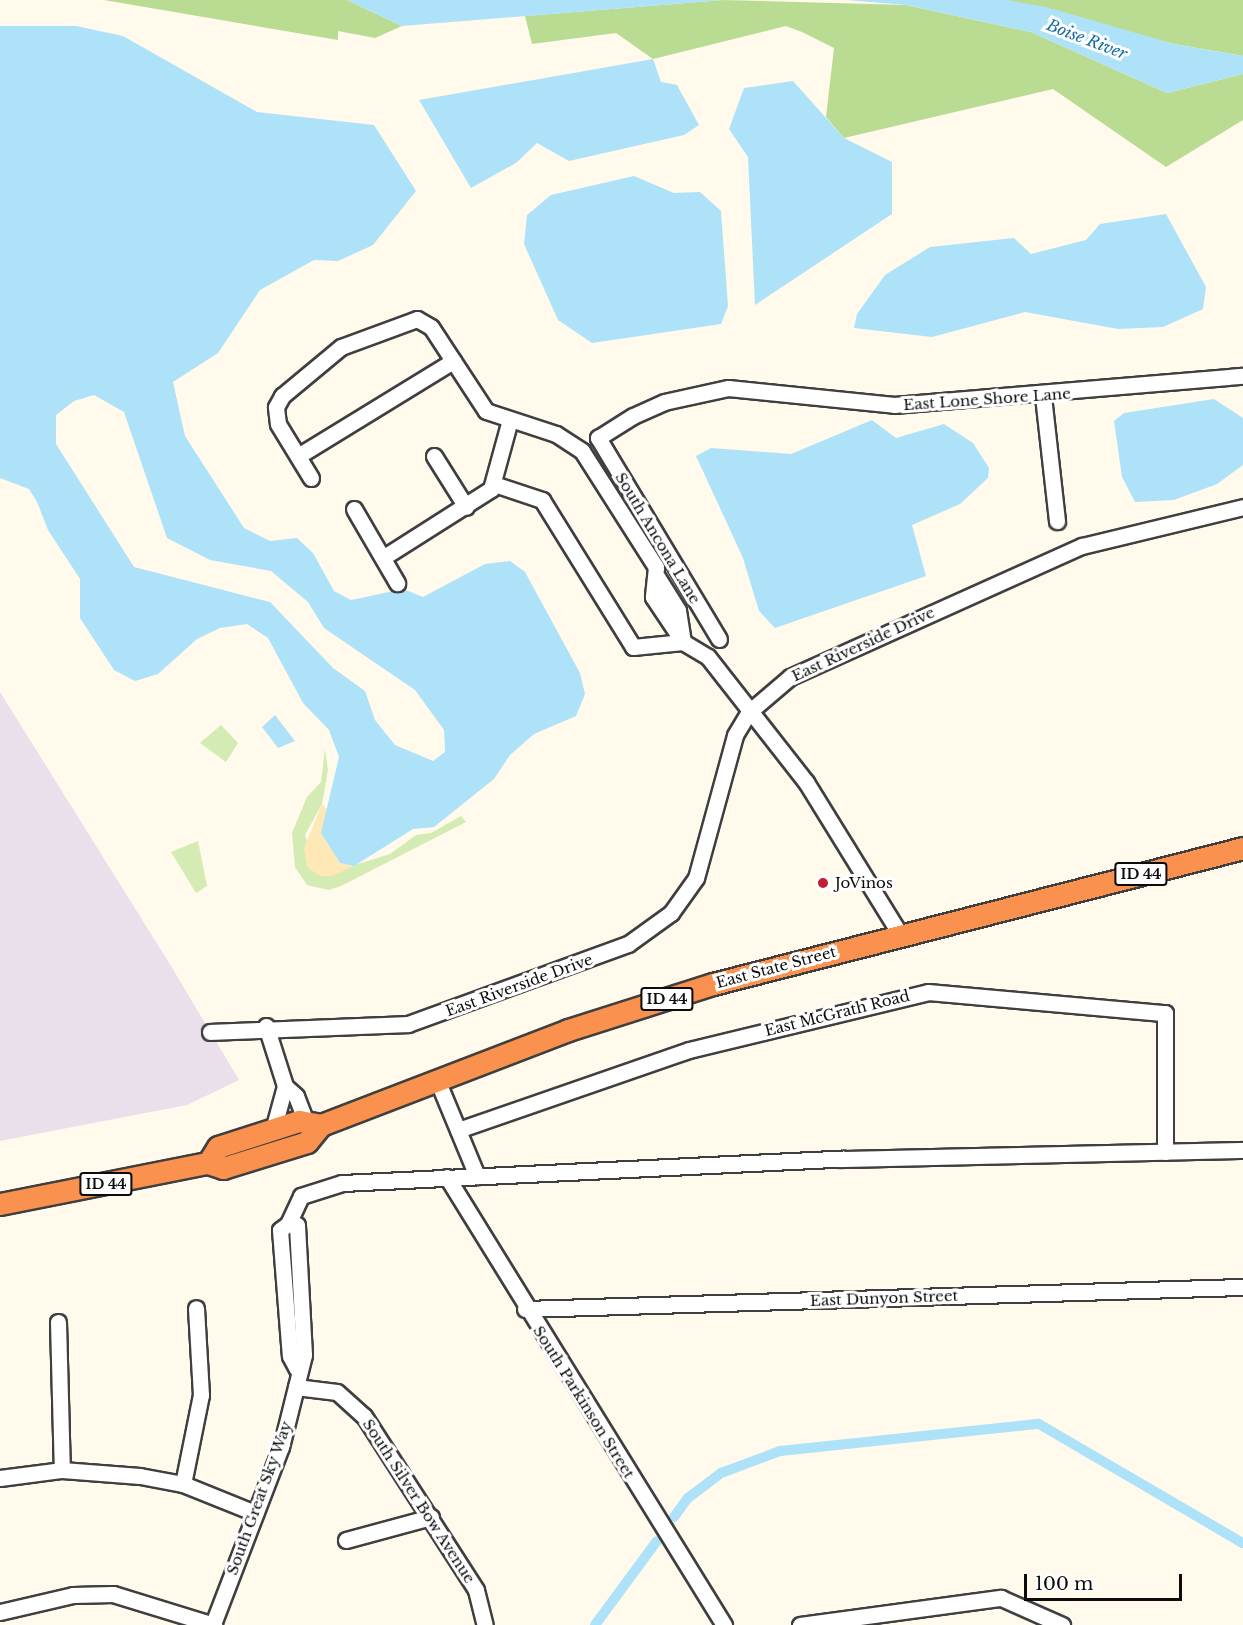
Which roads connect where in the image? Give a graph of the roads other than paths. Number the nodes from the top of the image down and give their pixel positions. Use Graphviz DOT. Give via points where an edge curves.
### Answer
graph roads {
  1 [pos="453,361"];
  2 [pos="1243,376"];
  3 [pos="1043,396"];
  4 [pos="509,423"];
  5 [pos="598,438"];
  6 [pos="298,456"];
  7 [pos="434,456"];
  8 [pos="311,478"];
  9 [pos="494,484"];
  10 [pos="465,507"];
  11 [pos="1243,507"];
  12 [pos="354,509"];
  13 [pos="1056,521"];
  14 [pos="384,557"];
  15 [pos="398,583"];
  16 [pos="719,639"];
  17 [pos="682,642"];
  18 [pos="749,712"];
  19 [pos="1243,848"];
  20 [pos="901,936"];
  21 [pos="266,1026"];
  22 [pos="210,1032"];
  23 [pos="438,1082"];
  24 [pos="285,1086"];
  25 [pos="314,1124"];
  26 [pos="273,1130"];
  27 [pos="458,1130"];
  28 [pos="1243,1150"];
  29 [pos="1165,1152"];
  30 [pos="208,1163"];
  31 [pos="477,1176"];
  32 [pos="447,1177"];
  33 [pos="0,1204"];
  34 [pos="1243,1287"];
  35 [pos="196,1308"];
  36 [pos="525,1309"];
  37 [pos="58,1322"];
  38 [pos="296,1387"];
  39 [pos="62,1470"];
  40 [pos="0,1478"];
  41 [pos="183,1484"];
  42 [pos="255,1513"];
  43 [pos="431,1517"];
  44 [pos="346,1540"];
  45 [pos="0,1612"];
  46 [pos="213,1625"];
  47 [pos="485,1625"];
  48 [pos="724,1625"];
  49 [pos="800,1625"];
  50 [pos="1062,1625"];
  1 -- 4 [label="street" via="481,407"];
  1 -- 6 [label="street"];
  1 -- 6 [label="street" via="431,327 417,319 326,356 276,407 278,424"];
  2 -- 3 [label="street, East Lone Shore Lane"];
  3 -- 5 [label="street, East Lone Shore Lane" via="894,405 728,388 664,402"];
  3 -- 13 [label="street"];
  4 -- 9 [label="street"];
  4 -- 17 [label="street" via="556,434 582,451 656,567 653,597"];
  5 -- 16 [label="street, South Ancona Lane"];
  6 -- 8 [label="street"];
  7 -- 10 [label="street"];
  9 -- 10 [label="street"];
  9 -- 17 [label="street" via="542,500 633,647"];
  10 -- 14 [label="street"];
  11 -- 18 [label="street, East Riverside Drive" via="1082,546 805,668"];
  12 -- 14 [label="street"];
  14 -- 15 [label="street"];
  17 -- 18 [label="street" via="708,657"];
  18 -- 20 [label="street" via="806,782"];
  18 -- 21 [label="street, East Riverside Drive" via="724,761 696,878 671,913 646,934 408,1024"];
  19 -- 20 [label="highway, East State Street / ID 44"];
  20 -- 23 [label="highway, East State Street / ID 44" via="712,984 568,1030"];
  21 -- 22 [label="street, East Riverside Drive"];
  21 -- 24 [label="street"];
  23 -- 25 [label="highway, East State Street / ID 44"];
  23 -- 27 [label="street"];
  24 -- 25 [label="street"];
  24 -- 26 [label="street"];
  25 -- 26 [label="highway, East State Street / ID 44"];
  25 -- 30 [label="highway, East State Street / ID 44" via="307,1142 223,1168"];
  26 -- 30 [label="highway, East State Street / ID 44" via="218,1147"];
  27 -- 29 [label="street, East McGrath Road" via="678,1053 928,992 1165,1013"];
  27 -- 31 [label="street"];
  28 -- 29 [label="street"];
  29 -- 31 [label="street" via="832,1159"];
  30 -- 33 [label="highway, East State Street / ID 44"];
  31 -- 32 [label="street"];
  32 -- 36 [label="street, South Parkinson Street"];
  32 -- 38 [label="street, South Great Sky Way" via="342,1182 301,1196 288,1224 297,1225 304,1355 297,1369"];
  34 -- 36 [label="street, East Dunyon Street"];
  35 -- 41 [label="street" via="201,1395"];
  36 -- 48 [label="street, South Parkinson Street"];
  37 -- 39 [label="street"];
  38 -- 42 [label="street, South Great Sky Way" via="281,1446"];
  38 -- 43 [label="street, South Silver Bow Avenue" via="337,1392 357,1406"];
  39 -- 40 [label="street"];
  39 -- 41 [label="street"];
  41 -- 42 [label="street"];
  42 -- 46 [label="street, South Great Sky Way"];
  43 -- 44 [label="street"];
  43 -- 47 [label="street, South Silver Bow Avenue" via="477,1590"];
  45 -- 46 [label="street" via="73,1595 113,1594"];
  49 -- 50 [label="street" via="1000,1598"];
}
